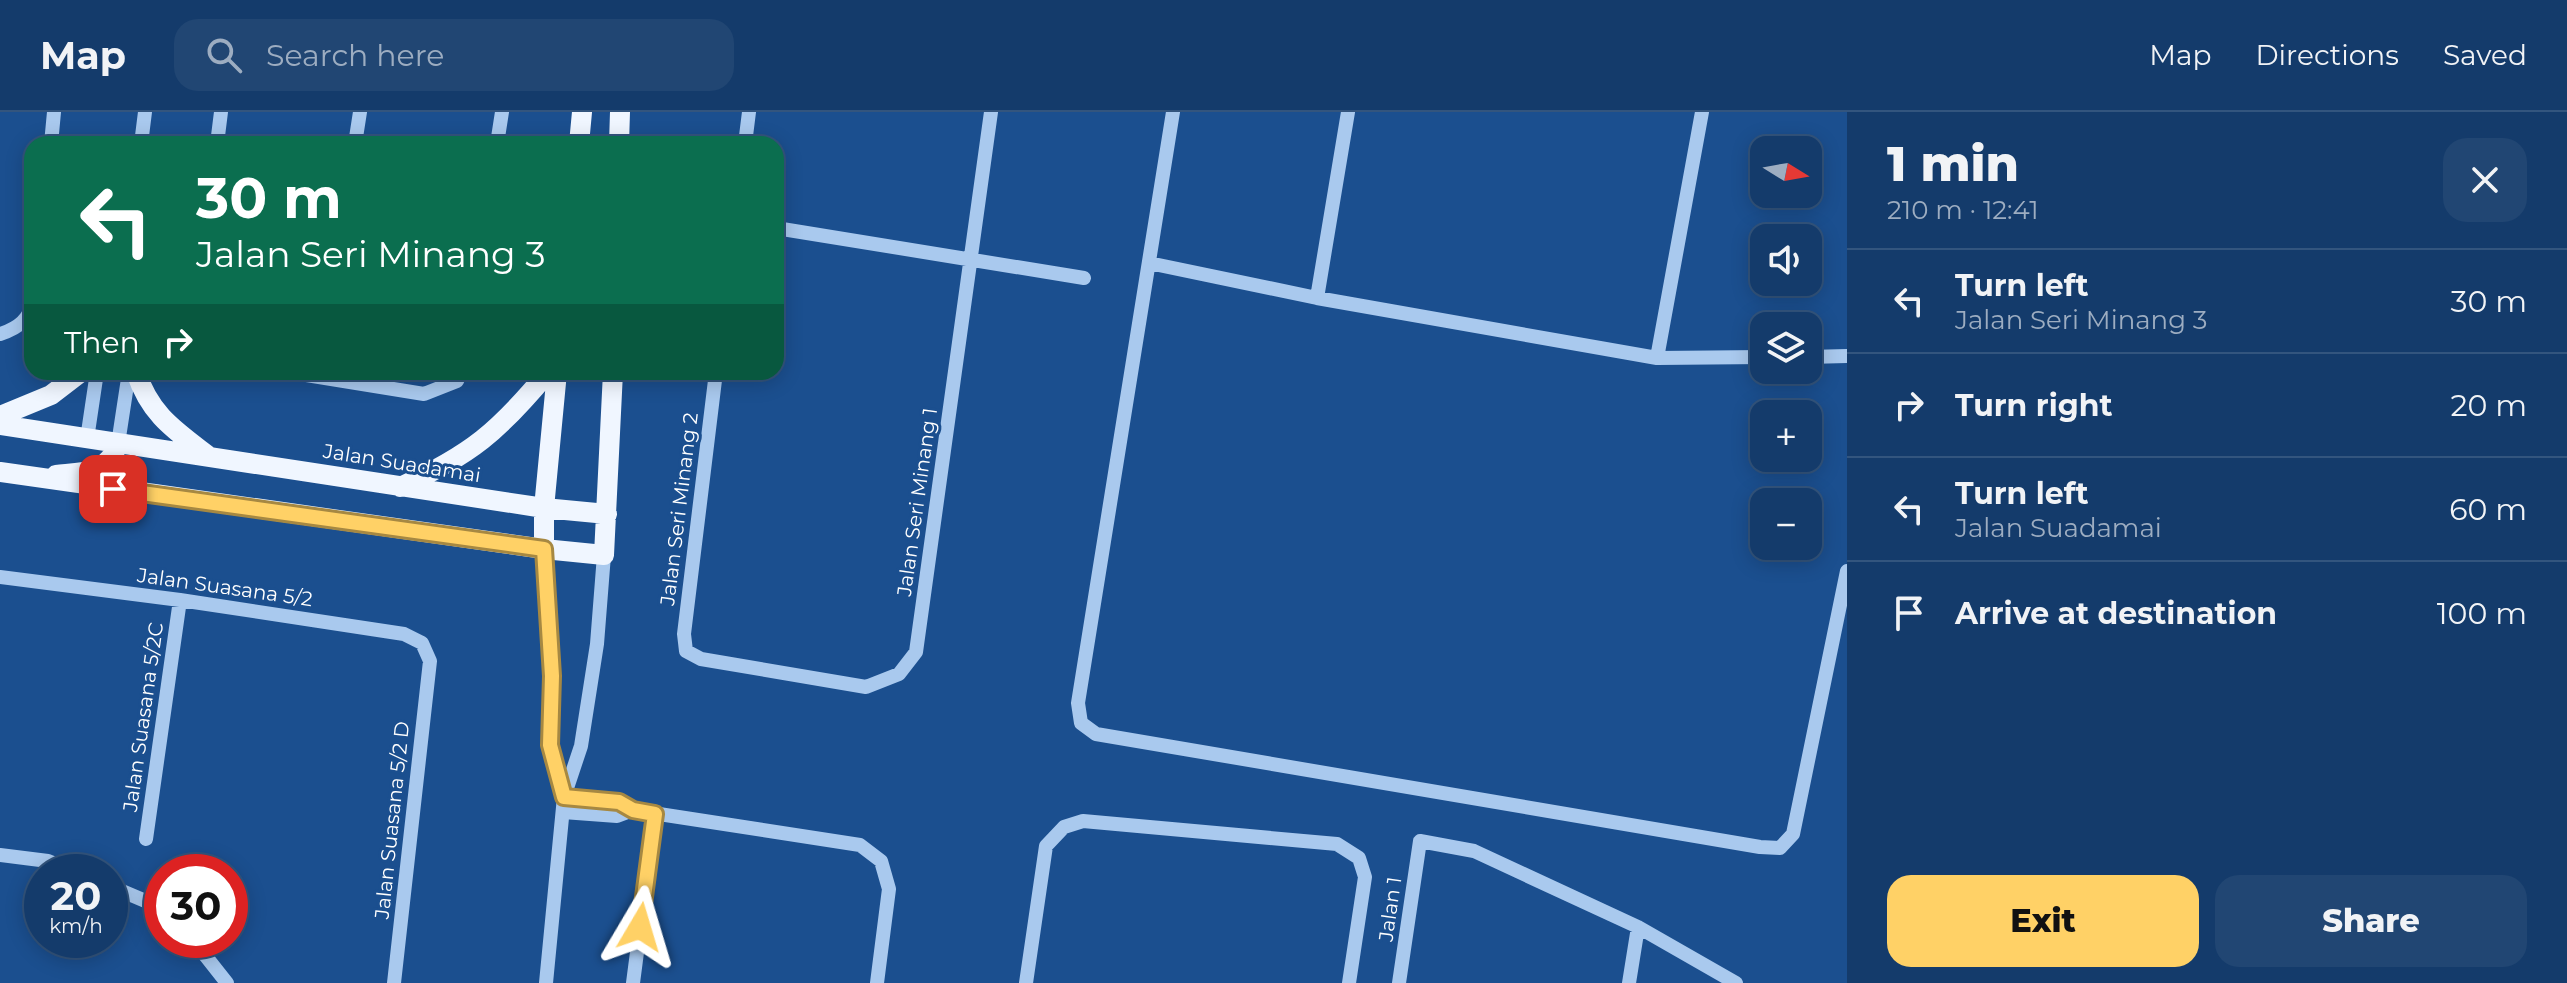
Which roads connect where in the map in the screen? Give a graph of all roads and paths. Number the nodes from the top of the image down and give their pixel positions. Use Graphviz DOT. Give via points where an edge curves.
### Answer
graph roads {
  1 [pos="54,112"];
  2 [pos="145,112"];
  3 [pos="221,112"];
  4 [pos="360,112"];
  5 [pos="502,112"];
  6 [pos="582,112"];
  7 [pos="620,112"];
  8 [pos="749,112"];
  9 [pos="991,112"];
  10 [pos="1173,112"];
  11 [pos="1348,112"];
  12 [pos="1702,112"];
  13 [pos="52,136"];
  14 [pos="142,136"];
  15 [pos="218,136"];
  16 [pos="356,136"];
  17 [pos="498,136"];
  18 [pos="580,136"];
  19 [pos="619,136"];
  20 [pos="746,136"];
  21 [pos="784,229"];
  22 [pos="970,259"];
  23 [pos="1149,263"];
  24 [pos="1084,278"];
  25 [pos="1317,298"];
  26 [pos="24,320"];
  27 [pos="0,334"];
  28 [pos="1847,356"];
  29 [pos="1750,357"];
  30 [pos="1822,357"];
  31 [pos="1657,358"];
  32 [pos="71,380"];
  33 [pos="96,380"];
  34 [pos="128,380"];
  35 [pos="139,380"];
  36 [pos="349,380"];
  37 [pos="457,380"];
  38 [pos="541,380"];
  39 [pos="556,380"];
  40 [pos="613,380"];
  41 [pos="715,380"];
  42 [pos="0,416"];
  43 [pos="0,425"];
  44 [pos="87,439"];
  45 [pos="118,444"];
  46 [pos="209,457"];
  47 [pos="100,468"];
  48 [pos="0,472"];
  49 [pos="35,477"];
  50 [pos="400,487"];
  51 [pos="144,492"];
  52 [pos="544,508"];
  53 [pos="607,514"];
  54 [pos="544,549"];
  55 [pos="604,555"];
  56 [pos="1847,571"];
  57 [pos="0,577"];
  58 [pos="180,600"];
  59 [pos="686,651"];
  60 [pos="430,661"];
  61 [pos="564,794"];
  62 [pos="633,810"];
  63 [pos="563,812"];
  64 [pos="655,814"];
  65 [pos="146,839"];
  66 [pos="0,855"];
  67 [pos="24,858"];
  68 [pos="1638,927"];
  69 [pos="207,958"];
  70 [pos="227,983"];
  71 [pos="394,983"];
  72 [pos="546,983"];
  73 [pos="633,983"];
  74 [pos="877,983"];
  75 [pos="1026,983"];
  76 [pos="1349,983"];
  77 [pos="1399,983"];
  78 [pos="1629,983"];
  79 [pos="1736,983"];
  1 -- 13 [label="street"];
  2 -- 14 [label="street"];
  3 -- 15 [label="street"];
  4 -- 16 [label="street"];
  5 -- 17 [label="street"];
  6 -- 18 [label="main road"];
  7 -- 19 [label="main road"];
  8 -- 20 [label="street"];
  9 -- 22 [label="street, Jalan Seri Minang 1"];
  10 -- 23 [label="street"];
  11 -- 25 [label="street"];
  12 -- 31 [label="street"];
  21 -- 22 [label="street"];
  22 -- 24 [label="street"];
  22 -- 59 [label="street, Jalan Seri Minang 1" via="916,652 899,674 866,687 701,659"];
  23 -- 25 [label="street"];
  23 -- 56 [label="street" via="1078,703 1081,723 1096,734 1780,848 1793,834"];
  25 -- 31 [label="street"];
  26 -- 27 [label="street"];
  28 -- 30 [label="street"];
  29 -- 31 [label="street"];
  32 -- 42 [label="main road" via="51,395"];
  33 -- 44 [label="street"];
  34 -- 45 [label="street"];
  35 -- 46 [label="main road" via="161,419"];
  36 -- 37 [label="street" via="424,394"];
  38 -- 50 [label="main road" via="490,435 444,467"];
  39 -- 52 [label="main road"];
  40 -- 53 [label="main road"];
  41 -- 59 [label="street, Jalan Seri Minang 2"];
  43 -- 44 [label="main road, Jalan Suadamai"];
  44 -- 45 [label="main road, Jalan Suadamai"];
  44 -- 47 [label="main road" via="92,460"];
  45 -- 46 [label="main road, Jalan Suadamai"];
  45 -- 47 [label="main road" via="109,463"];
  46 -- 50 [label="main road, Jalan Suadamai"];
  47 -- 49 [label="main road"];
  47 -- 51 [label="main road"];
  48 -- 49 [label="main road"];
  49 -- 51 [label="main road"];
  50 -- 52 [label="main road, Jalan Suadamai"];
  51 -- 54 [label="main road"];
  52 -- 53 [label="main road, Jalan Suadamai"];
  52 -- 54 [label="main road"];
  53 -- 55 [label="main road"];
  54 -- 55 [label="main road"];
  54 -- 61 [label="street" via="552,676 550,745"];
  55 -- 61 [label="street" via="581,746"];
  57 -- 58 [label="street, Jalan Suasana 5/2"];
  58 -- 60 [label="street, Jalan Suasana 5/2" via="404,634 422,643"];
  58 -- 65 [label="street, Jalan Suasana 5/2C"];
  60 -- 71 [label="street, Jalan Suasana 5/2 D"];
  61 -- 62 [label="street" via="619,802"];
  61 -- 63 [label="street"];
  62 -- 63 [label="street" via="617,816"];
  62 -- 64 [label="street"];
  63 -- 72 [label="street"];
  64 -- 73 [label="street"];
  64 -- 74 [label="street" via="860,845 881,861 889,889"];
  66 -- 67 [label="street"];
  68 -- 77 [label="street, Jalan 1" via="1474,851 1420,841"];
  68 -- 78 [label="street"];
  68 -- 79 [label="street"];
  69 -- 70 [label="street"];
  75 -- 76 [label="street" via="1046,846 1064,827 1083,821 1337,844 1359,858 1365,877"];
}
